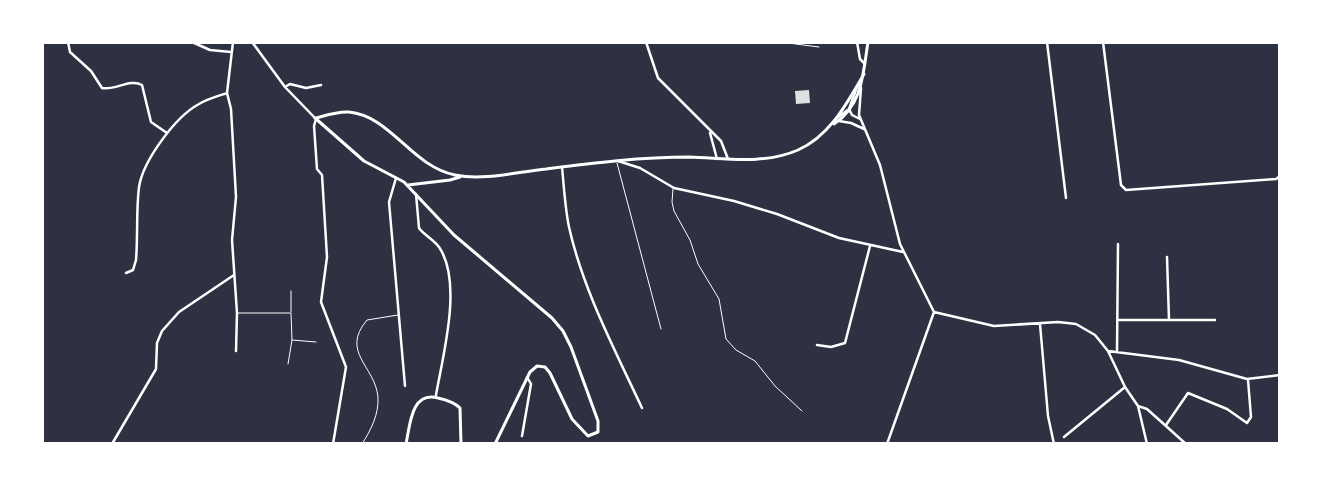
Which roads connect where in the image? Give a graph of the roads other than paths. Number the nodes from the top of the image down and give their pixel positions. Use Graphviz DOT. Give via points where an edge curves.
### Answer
graph roads {
  1 [pos="68,42"];
  2 [pos="192,42"];
  3 [pos="232,42"];
  4 [pos="252,42"];
  5 [pos="646,42"];
  6 [pos="780,42"];
  7 [pos="857,42"];
  8 [pos="868,42"];
  9 [pos="1047,42"];
  10 [pos="1103,42"];
  11 [pos="819,47"];
  12 [pos="231,52"];
  13 [pos="865,64"];
  14 [pos="864,74"];
  15 [pos="321,85"];
  16 [pos="285,87"];
  17 [pos="857,87"];
  18 [pos="861,88"];
  19 [pos="227,93"];
  20 [pos="849,109"];
  21 [pos="859,113"];
  22 [pos="316,119"];
  23 [pos="861,119"];
  24 [pos="837,120"];
  25 [pos="866,129"];
  26 [pos="710,131"];
  27 [pos="168,133"];
  28 [pos="718,158"];
  29 [pos="728,159"];
  30 [pos="616,160"];
  31 [pos="562,167"];
  32 [pos="396,176"];
  33 [pos="462,176"];
  34 [pos="1280,176"];
  35 [pos="407,185"];
  36 [pos="674,188"];
  37 [pos="416,194"];
  38 [pos="1066,198"];
  39 [pos="1118,244"];
  40 [pos="870,246"];
  41 [pos="903,252"];
  42 [pos="1167,257"];
  43 [pos="126,273"];
  44 [pos="234,275"];
  45 [pos="291,291"];
  46 [pos="934,312"];
  47 [pos="237,313"];
  48 [pos="291,313"];
  49 [pos="398,315"];
  50 [pos="1118,320"];
  51 [pos="1169,320"];
  52 [pos="1214,320"];
  53 [pos="1040,324"];
  54 [pos="661,329"];
  55 [pos="292,340"];
  56 [pos="316,342"];
  57 [pos="818,345"];
  58 [pos="236,351"];
  59 [pos="1108,351"];
  60 [pos="1117,352"];
  61 [pos="288,364"];
  62 [pos="1280,375"];
  63 [pos="527,378"];
  64 [pos="1248,380"];
  65 [pos="405,386"];
  66 [pos="1125,387"];
  67 [pos="436,395"];
  68 [pos="1138,406"];
  69 [pos="642,408"];
  70 [pos="802,411"];
  71 [pos="1166,425"];
  72 [pos="522,436"];
  73 [pos="1064,437"];
  74 [pos="112,444"];
  75 [pos="333,444"];
  76 [pos="362,444"];
  77 [pos="406,444"];
  78 [pos="461,444"];
  79 [pos="495,444"];
  80 [pos="887,444"];
  81 [pos="1054,444"];
  82 [pos="1147,444"];
  83 [pos="1186,444"];
  1 -- 27 [label="street" via="70,52 91,71 102,88 134,83 142,85 151,122"];
  2 -- 12 [label="street" via="210,50"];
  3 -- 12 [label="street"];
  4 -- 16 [label="street"];
  5 -- 26 [label="street" via="658,78"];
  6 -- 11 [label="lane"];
  7 -- 13 [label="street" via="860,59"];
  8 -- 13 [label="street"];
  9 -- 38 [label="street"];
  10 -- 34 [label="street" via="1121,184 1126,190 1276,180"];
  12 -- 19 [label="street"];
  13 -- 14 [label="street"];
  14 -- 17 [label="street"];
  14 -- 18 [label="street"];
  15 -- 16 [label="street" via="306,88 290,84"];
  16 -- 22 [label="street"];
  17 -- 20 [label="street"];
  17 -- 24 [label="street"];
  18 -- 20 [label="street"];
  18 -- 21 [label="street"];
  19 -- 27 [label="street" via="198,104"];
  19 -- 44 [label="street" via="236,197 232,230"];
  20 -- 21 [label="street"];
  20 -- 23 [label="street" via="852,115"];
  20 -- 24 [label="street"];
  21 -- 23 [label="street"];
  22 -- 32 [label="street" via="364,161"];
  22 -- 33 [label="street" via="351,112 382,125 432,167"];
  22 -- 75 [label="street" via="317,168 322,175 327,243 322,302 346,367"];
  23 -- 25 [label="street"];
  24 -- 25 [label="street"];
  24 -- 29 [label="street" via="812,142 790,153 753,160"];
  25 -- 41 [label="street" via="880,165"];
  26 -- 28 [label="street"];
  26 -- 29 [label="street" via="720,141"];
  27 -- 43 [label="street" via="139,185 136,260 133,270"];
  28 -- 29 [label="street"];
  28 -- 30 [label="street"];
  30 -- 31 [label="street"];
  30 -- 36 [label="street" via="640,168"];
  30 -- 54 [label="lane"];
  31 -- 33 [label="street"];
  31 -- 69 [label="street" via="568,225 573,241 594,301"];
  32 -- 35 [label="street"];
  32 -- 49 [label="street" via="388,202"];
  33 -- 35 [label="street"];
  35 -- 37 [label="street"];
  36 -- 40 [label="street" via="734,201"];
  36 -- 70 [label="lane" via="674,211 690,240 698,264 719,299 726,339 736,350 755,361 775,386"];
  37 -- 63 [label="street" via="444,226 508,278 564,331 598,421 596,434 588,436 580,429 545,367 537,366"];
  37 -- 67 [label="street" via="419,228 439,247 451,288"];
  39 -- 50 [label="street"];
  40 -- 41 [label="street"];
  40 -- 57 [label="street" via="845,343 831,347"];
  41 -- 46 [label="street"];
  42 -- 51 [label="street"];
  44 -- 47 [label="street"];
  44 -- 74 [label="street" via="178,312 165,326 157,343 156,369"];
  45 -- 48 [label="lane"];
  46 -- 53 [label="street" via="989,325"];
  46 -- 80 [label="street"];
  47 -- 48 [label="lane"];
  47 -- 58 [label="street"];
  48 -- 55 [label="lane"];
  49 -- 65 [label="street"];
  49 -- 76 [label="lane" via="367,320 356,339 356,349 376,386 378,397 373,424"];
  50 -- 51 [label="street"];
  50 -- 60 [label="street"];
  51 -- 52 [label="street"];
  53 -- 59 [label="street" via="1069,322 1084,327 1096,335"];
  53 -- 81 [label="street" via="1048,416"];
  55 -- 56 [label="lane"];
  55 -- 61 [label="lane"];
  59 -- 60 [label="street"];
  59 -- 66 [label="street"];
  60 -- 64 [label="street" via="1178,360"];
  62 -- 64 [label="street"];
  63 -- 72 [label="street" via="531,384"];
  63 -- 79 [label="street"];
  64 -- 71 [label="street" via="1251,417 1247,423 1227,409 1188,393"];
  66 -- 68 [label="street"];
  66 -- 73 [label="street"];
  68 -- 71 [label="street" via="1147,409"];
  68 -- 82 [label="street"];
  71 -- 83 [label="street"];
  77 -- 78 [label="street" via="418,403 424,398 434,397 450,401 460,408"];
}
